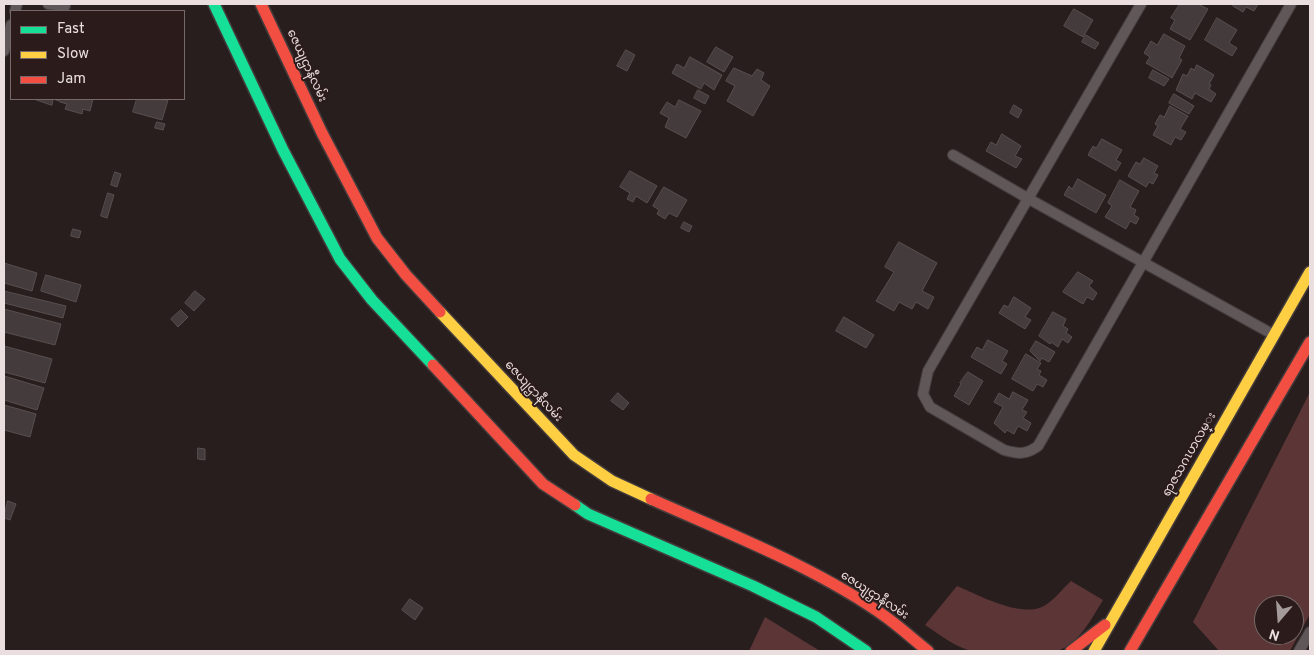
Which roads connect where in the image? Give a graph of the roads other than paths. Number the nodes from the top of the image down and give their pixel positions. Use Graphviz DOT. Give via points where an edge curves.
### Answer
graph roads {
  1 [pos="48,4"];
  2 [pos="214,4"];
  3 [pos="262,4"];
  4 [pos="1140,4"];
  5 [pos="1291,4"];
  6 [pos="65,6"];
  7 [pos="10,29"];
  8 [pos="4,51"];
  9 [pos="953,155"];
  10 [pos="1029,199"];
  11 [pos="1144,264"];
  12 [pos="1310,272"];
  13 [pos="1274,335"];
  14 [pos="1310,342"];
  15 [pos="1307,355"];
  16 [pos="1112,619"];
  17 [pos="1310,632"];
  18 [pos="866,651"];
  19 [pos="928,651"];
  20 [pos="1071,651"];
  21 [pos="1094,651"];
  22 [pos="1130,651"];
  23 [pos="1300,651"];
  1 -- 6 [label="street"];
  2 -- 18 [label="main road" via="282,150 340,260 372,300 543,484 588,514 753,586 816,618"];
  3 -- 19 [label="main road, ဇေယျဌာနီလမ်း" via="322,133 377,238 406,275 574,455 612,481 831,584 886,618"];
  4 -- 10 [label="street"];
  5 -- 11 [label="street"];
  7 -- 8 [label="street"];
  9 -- 10 [label="street"];
  10 -- 11 [label="street"];
  10 -- 11 [label="street" via="928,371 923,394 930,407 1004,450 1017,454 1030,452 1038,446"];
  11 -- 13 [label="street"];
  12 -- 13 [label="main road, ရာဇသဂၤဟလမ္း"];
  13 -- 16 [label="main road, ရာဇသဂၤဟလမ္း"];
  14 -- 15 [label="main road"];
  15 -- 22 [label="main road"];
  16 -- 20 [label="main road"];
  16 -- 21 [label="main road, ရာဇသဂၤဟလမ္း"];
  17 -- 23 [label="street"];
}
